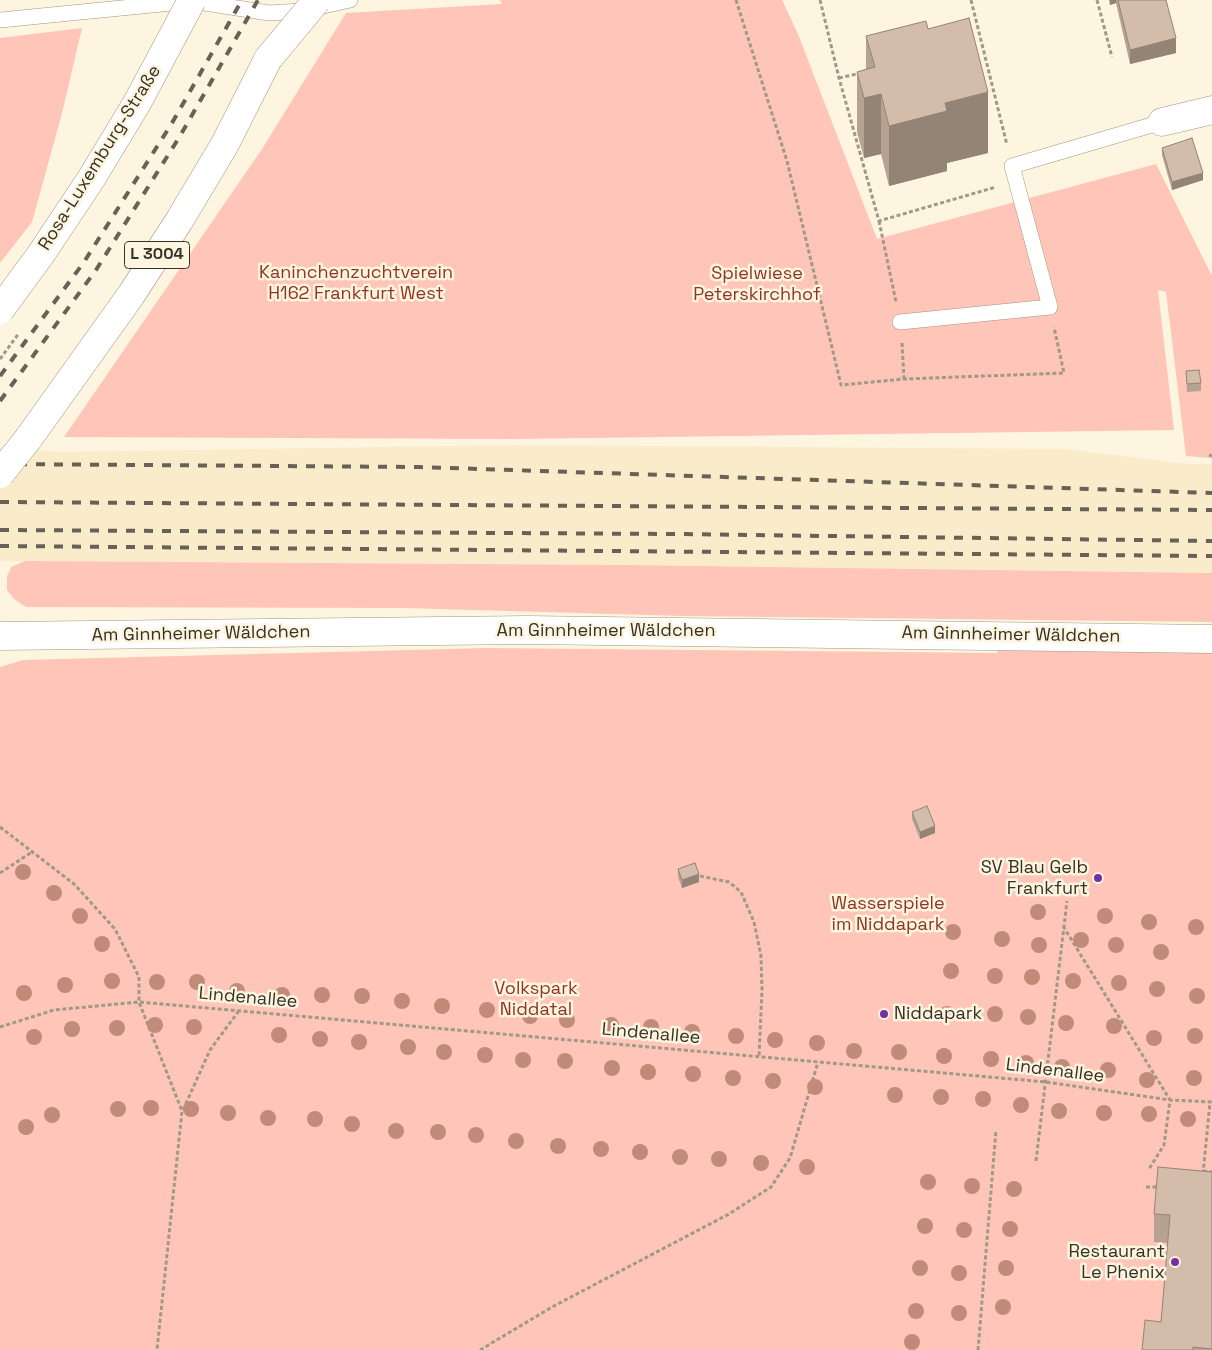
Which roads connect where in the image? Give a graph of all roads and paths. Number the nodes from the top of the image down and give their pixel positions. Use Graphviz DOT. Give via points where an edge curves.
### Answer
graph roads {
  1 [pos="192,0"];
  2 [pos="294,0"];
  3 [pos="317,0"];
  4 [pos="350,0"];
  5 [pos="736,0"];
  6 [pos="820,0"];
  7 [pos="971,0"];
  8 [pos="1097,0"];
  9 [pos="0,20"];
  10 [pos="983,43"];
  11 [pos="973,45"];
  12 [pos="1112,57"];
  13 [pos="268,59"];
  14 [pos="868,71"];
  15 [pos="838,78"];
  16 [pos="1212,110"];
  17 [pos="1162,122"];
  18 [pos="1012,166"];
  19 [pos="1016,182"];
  20 [pos="1050,307"];
  21 [pos="0,310"];
  22 [pos="900,322"];
  23 [pos="0,474"];
  24 [pos="0,636"];
  25 [pos="1212,639"];
  26 [pos="0,827"];
  27 [pos="32,852"];
  28 [pos="0,872"];
  29 [pos="700,876"];
  30 [pos="1067,901"];
  31 [pos="1063,926"];
  32 [pos="139,1002"];
  33 [pos="238,1011"];
  34 [pos="0,1027"];
  35 [pos="759,1057"];
  36 [pos="818,1062"];
  37 [pos="1046,1082"];
  38 [pos="1170,1100"];
  39 [pos="1211,1102"];
  40 [pos="182,1111"];
  41 [pos="996,1130"];
  42 [pos="1036,1162"];
  43 [pos="1149,1169"];
  44 [pos="1203,1171"];
  45 [pos="1212,1172"];
  46 [pos="1202,1180"];
  47 [pos="1146,1187"];
  48 [pos="1165,1188"];
  49 [pos="158,1350"];
  50 [pos="480,1350"];
  51 [pos="978,1350"];
  1 -- 21 [label="main road, Rosa-Luxemburg-Straße, bridge" via="137,103 91,179"];
  2 -- 13 [label="main road, L 3004, bridge"];
  3 -- 13 [label="main road, bridge"];
  4 -- 9 [label="lane" via="301,12 270,13 192,1"];
  5 -- 20 [label="path" via="787,160 841,385 904,379 1064,373"];
  6 -- 15 [label="path"];
  7 -- 10 [label="path"];
  8 -- 12 [label="path"];
  10 -- 11 [label="path"];
  10 -- 18 [label="path"];
  13 -- 23 [label="main road, L 3004, bridge" via="225,144 131,295"];
  14 -- 15 [label="path"];
  15 -- 19 [label="path" via="879,221"];
  16 -- 17 [label="main road"];
  17 -- 18 [label="lane"];
  18 -- 19 [label="lane"];
  19 -- 20 [label="lane"];
  20 -- 22 [label="lane"];
  24 -- 25 [label="main road, Am Ginnheimer Wäldchen" via="527,630"];
  26 -- 27 [label="path"];
  27 -- 28 [label="path"];
  27 -- 32 [label="path" via="74,884 116,929 139,977"];
  29 -- 35 [label="path" via="729,882 741,892 754,922 761,956"];
  30 -- 31 [label="path"];
  31 -- 37 [label="path"];
  31 -- 38 [label="path"];
  32 -- 33 [label="path, Lindenallee"];
  32 -- 34 [label="path, Lindenallee" via="54,1010"];
  32 -- 40 [label="path"];
  33 -- 35 [label="path, Lindenallee"];
  33 -- 40 [label="path" via="210,1050"];
  35 -- 36 [label="path, Lindenallee"];
  36 -- 37 [label="path, Lindenallee"];
  36 -- 50 [label="path" via="790,1158 771,1187 728,1214 552,1307"];
  37 -- 38 [label="path, Lindenallee"];
  37 -- 42 [label="path"];
  38 -- 39 [label="path, Lindenallee"];
  38 -- 43 [label="path" via="1164,1144"];
  39 -- 44 [label="path"];
  40 -- 49 [label="path"];
  41 -- 51 [label="path"];
  44 -- 45 [label="path"];
  44 -- 46 [label="path"];
  47 -- 48 [label="path"];
}
